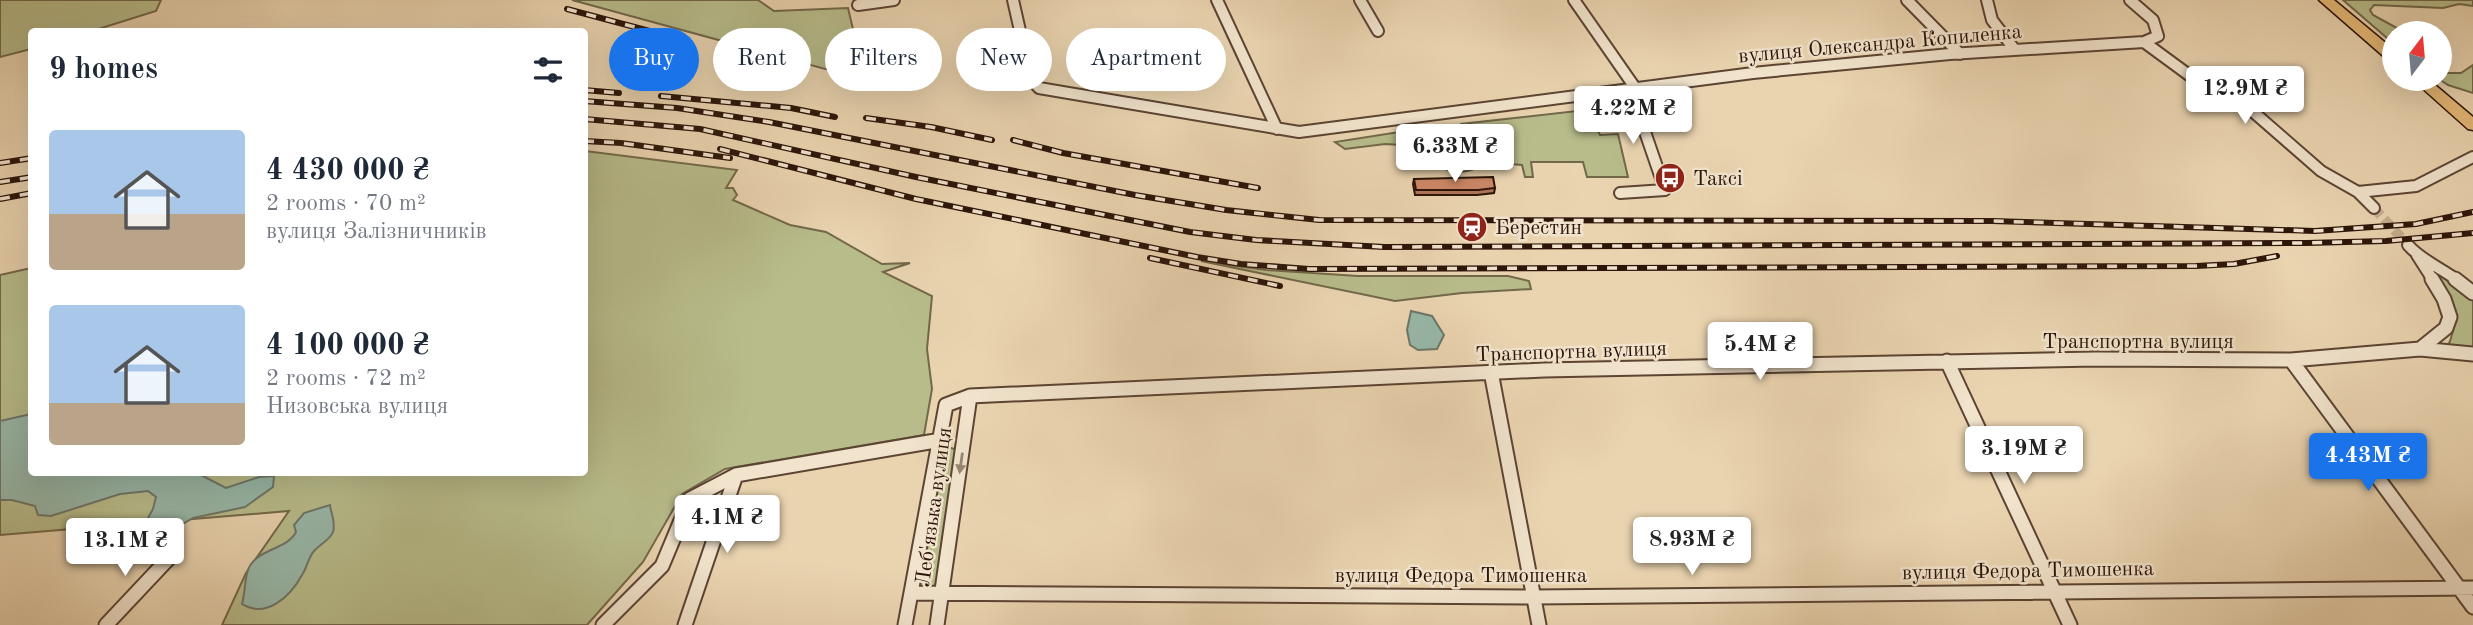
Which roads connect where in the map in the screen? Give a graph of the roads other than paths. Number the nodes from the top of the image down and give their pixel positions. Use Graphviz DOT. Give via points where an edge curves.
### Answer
graph roads {
  1 [pos="894,0"];
  2 [pos="1013,0"];
  3 [pos="1217,0"];
  4 [pos="1360,0"];
  5 [pos="1574,0"];
  6 [pos="1907,0"];
  7 [pos="1987,0"];
  8 [pos="2130,0"];
  9 [pos="2326,0"];
  10 [pos="858,5"];
  11 [pos="1378,31"];
  12 [pos="2144,41"];
  13 [pos="2382,48"];
  14 [pos="2015,50"];
  15 [pos="1960,54"];
  16 [pos="1636,89"];
  17 [pos="2433,91"];
  18 [pos="2473,125"];
  19 [pos="1277,129"];
  20 [pos="2473,158"];
  21 [pos="2358,192"];
  22 [pos="1620,193"];
  23 [pos="2374,208"];
  24 [pos="2408,244"];
  25 [pos="2417,255"];
  26 [pos="2473,293"];
  27 [pos="2420,349"];
  28 [pos="2473,354"];
  29 [pos="2291,360"];
  30 [pos="1947,361"];
  31 [pos="1491,372"];
  32 [pos="970,396"];
  33 [pos="946,405"];
  34 [pos="941,440"];
  35 [pos="736,475"];
  36 [pos="170,557"];
  37 [pos="2466,588"];
  38 [pos="2053,590"];
  39 [pos="911,593"];
  40 [pos="942,594"];
  41 [pos="1534,597"];
  42 [pos="2473,607"];
  43 [pos="106,625"];
  44 [pos="603,625"];
  45 [pos="685,625"];
  46 [pos="905,625"];
  47 [pos="937,625"];
  48 [pos="1539,625"];
  49 [pos="2070,625"];
  1 -- 10 [label="street"];
  2 -- 19 [label="street, вулиця Олександра Копиленка" via="1031,79 1039,88"];
  3 -- 19 [label="street"];
  4 -- 11 [label="street"];
  5 -- 16 [label="street"];
  6 -- 15 [label="street"];
  7 -- 14 [label="street" via="1992,20"];
  8 -- 12 [label="street" via="2153,20 2158,36"];
  9 -- 13 [label="highway"];
  12 -- 14 [label="street, вулиця Олександра Копиленка"];
  12 -- 21 [label="street" via="2193,78 2235,96 2321,171"];
  14 -- 15 [label="street, вулиця Олександра Копиленка"];
  15 -- 16 [label="street, вулиця Олександра Копиленка"];
  16 -- 19 [label="street, вулиця Олександра Копиленка" via="1299,132"];
  16 -- 22 [label="street" via="1665,190"];
  17 -- 18 [label="highway"];
  20 -- 21 [label="street" via="2416,186"];
  21 -- 23 [label="street"];
  24 -- 25 [label="street"];
  25 -- 26 [label="street" via="2438,265"];
  25 -- 27 [label="street" via="2450,317 2446,328"];
  27 -- 28 [label="street, Транспортна вулиця"];
  27 -- 29 [label="street, Транспортна вулиця"];
  29 -- 30 [label="street, Транспортна вулиця"];
  29 -- 37 [label="street"];
  30 -- 31 [label="street, Транспортна вулиця"];
  30 -- 38 [label="street"];
  31 -- 32 [label="street, Транспортна вулиця"];
  31 -- 41 [label="street"];
  32 -- 33 [label="street, Транспортна вулиця"];
  32 -- 40 [label="street, Леб'язька вулиця, one-way"];
  33 -- 34 [label="street, Леб'язька вулиця"];
  34 -- 35 [label="street"];
  34 -- 39 [label="street, Леб'язька вулиця"];
  35 -- 44 [label="street" via="690,499 662,566"];
  35 -- 45 [label="street"];
  36 -- 43 [label="street"];
  37 -- 38 [label="street, вулиця Федора Тимошенка"];
  37 -- 42 [label="street"];
  38 -- 41 [label="street, вулиця Федора Тимошенка"];
  38 -- 49 [label="street"];
  39 -- 40 [label="street, вулиця Федора Тимошенка"];
  39 -- 46 [label="street, Леб'язька вулиця"];
  40 -- 41 [label="street, вулиця Федора Тимошенка"];
  40 -- 47 [label="street, Леб'язька вулиця"];
  41 -- 48 [label="street"];
}
